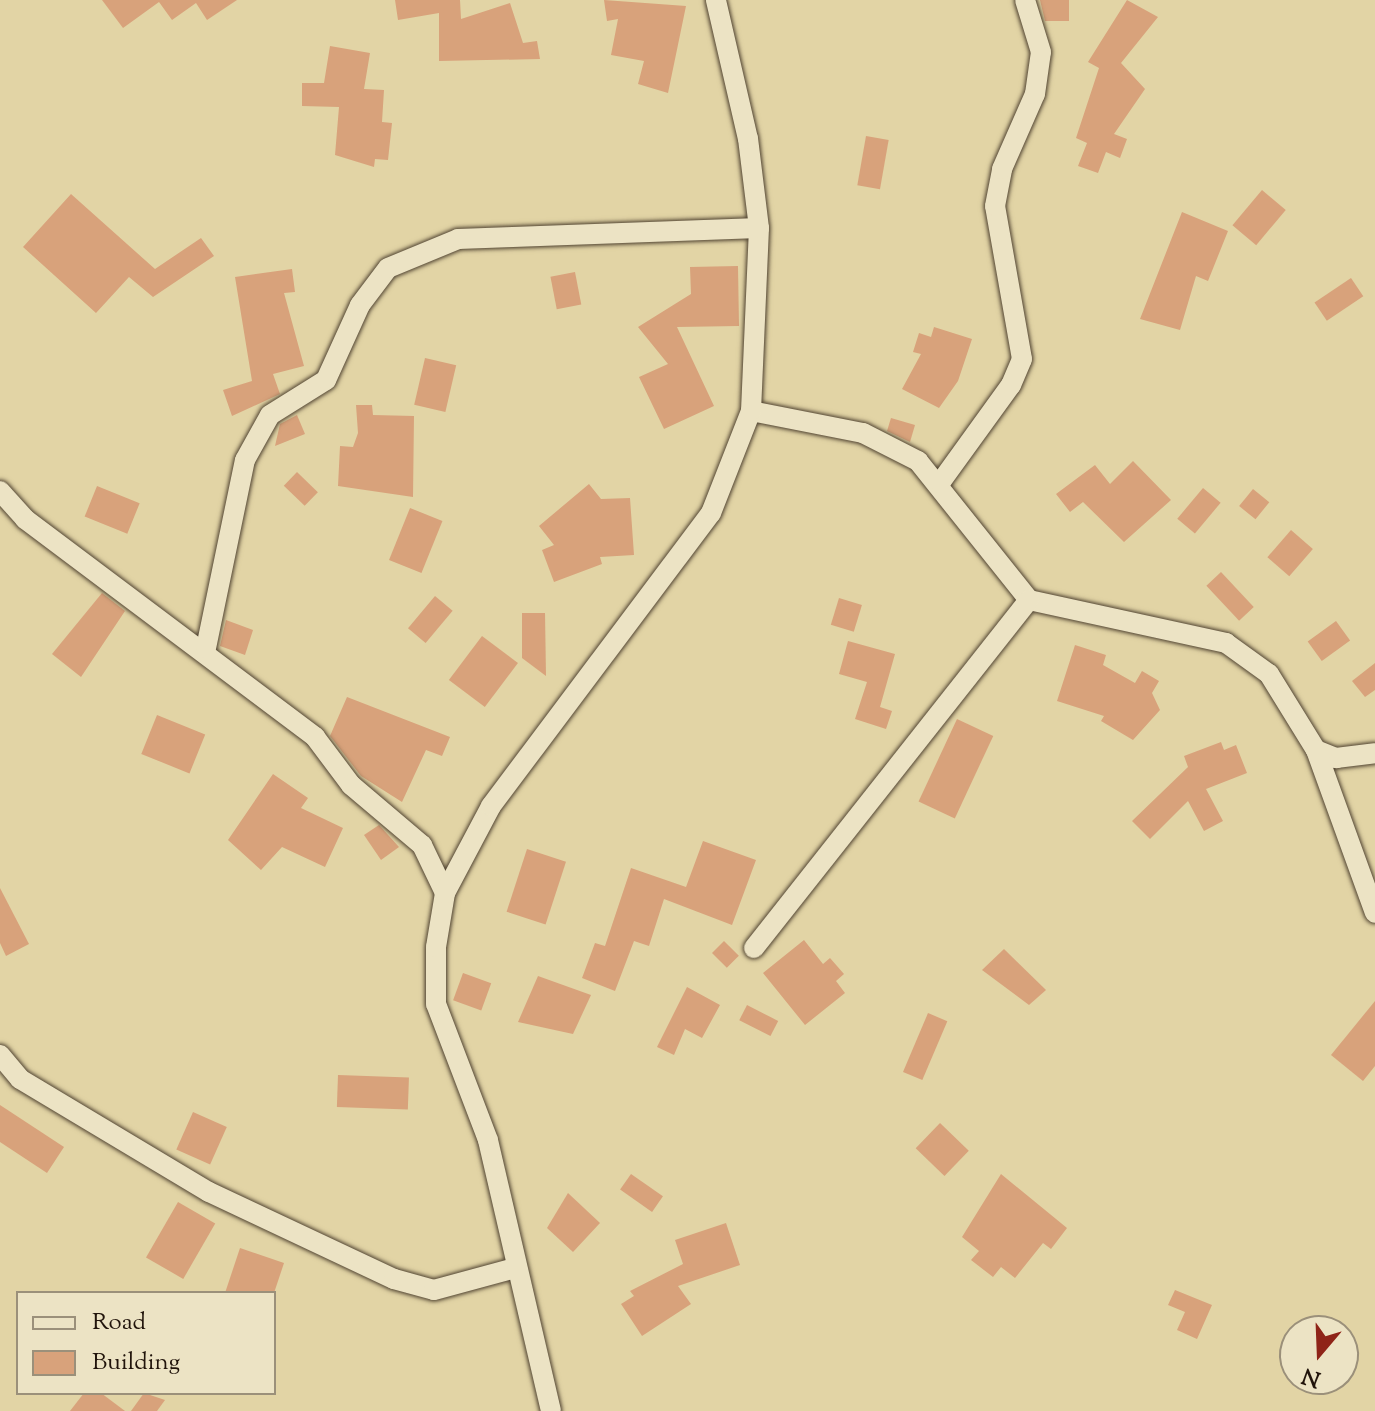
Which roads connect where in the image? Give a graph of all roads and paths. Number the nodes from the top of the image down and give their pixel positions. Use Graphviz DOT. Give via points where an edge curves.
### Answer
graph roads {
  1 [pos="716,0"];
  2 [pos="1025,0"];
  3 [pos="759,228"];
  4 [pos="751,411"];
  5 [pos="940,483"];
  6 [pos="0,491"];
  7 [pos="1029,600"];
  8 [pos="206,648"];
  9 [pos="1316,750"];
  10 [pos="1375,753"];
  11 [pos="445,893"];
  12 [pos="1375,913"];
  13 [pos="754,948"];
  14 [pos="0,1055"];
  15 [pos="515,1268"];
  16 [pos="551,1411"];
  1 -- 3 [label="street" via="748,139"];
  2 -- 5 [label="street" via="1041,52 1035,94 1002,169 995,206 1022,359 1004,396"];
  3 -- 4 [label="street"];
  3 -- 8 [label="street" via="628,237 510,233 458,239 388,268 360,305 326,380 270,415 245,460"];
  4 -- 5 [label="street" via="863,433 918,461"];
  4 -- 11 [label="street" via="711,513 616,648 525,756"];
  5 -- 7 [label="street"];
  6 -- 8 [label="street" via="25,519"];
  7 -- 9 [label="street" via="1226,643 1269,674"];
  7 -- 13 [label="street"];
  8 -- 11 [label="street" via="315,737 351,785 422,845"];
  9 -- 10 [label="street" via="1336,758"];
  9 -- 12 [label="street"];
  11 -- 15 [label="street" via="436,1004 488,1140"];
  14 -- 15 [label="street" via="20,1079 209,1192 394,1279 434,1290"];
  15 -- 16 [label="street"];
}
